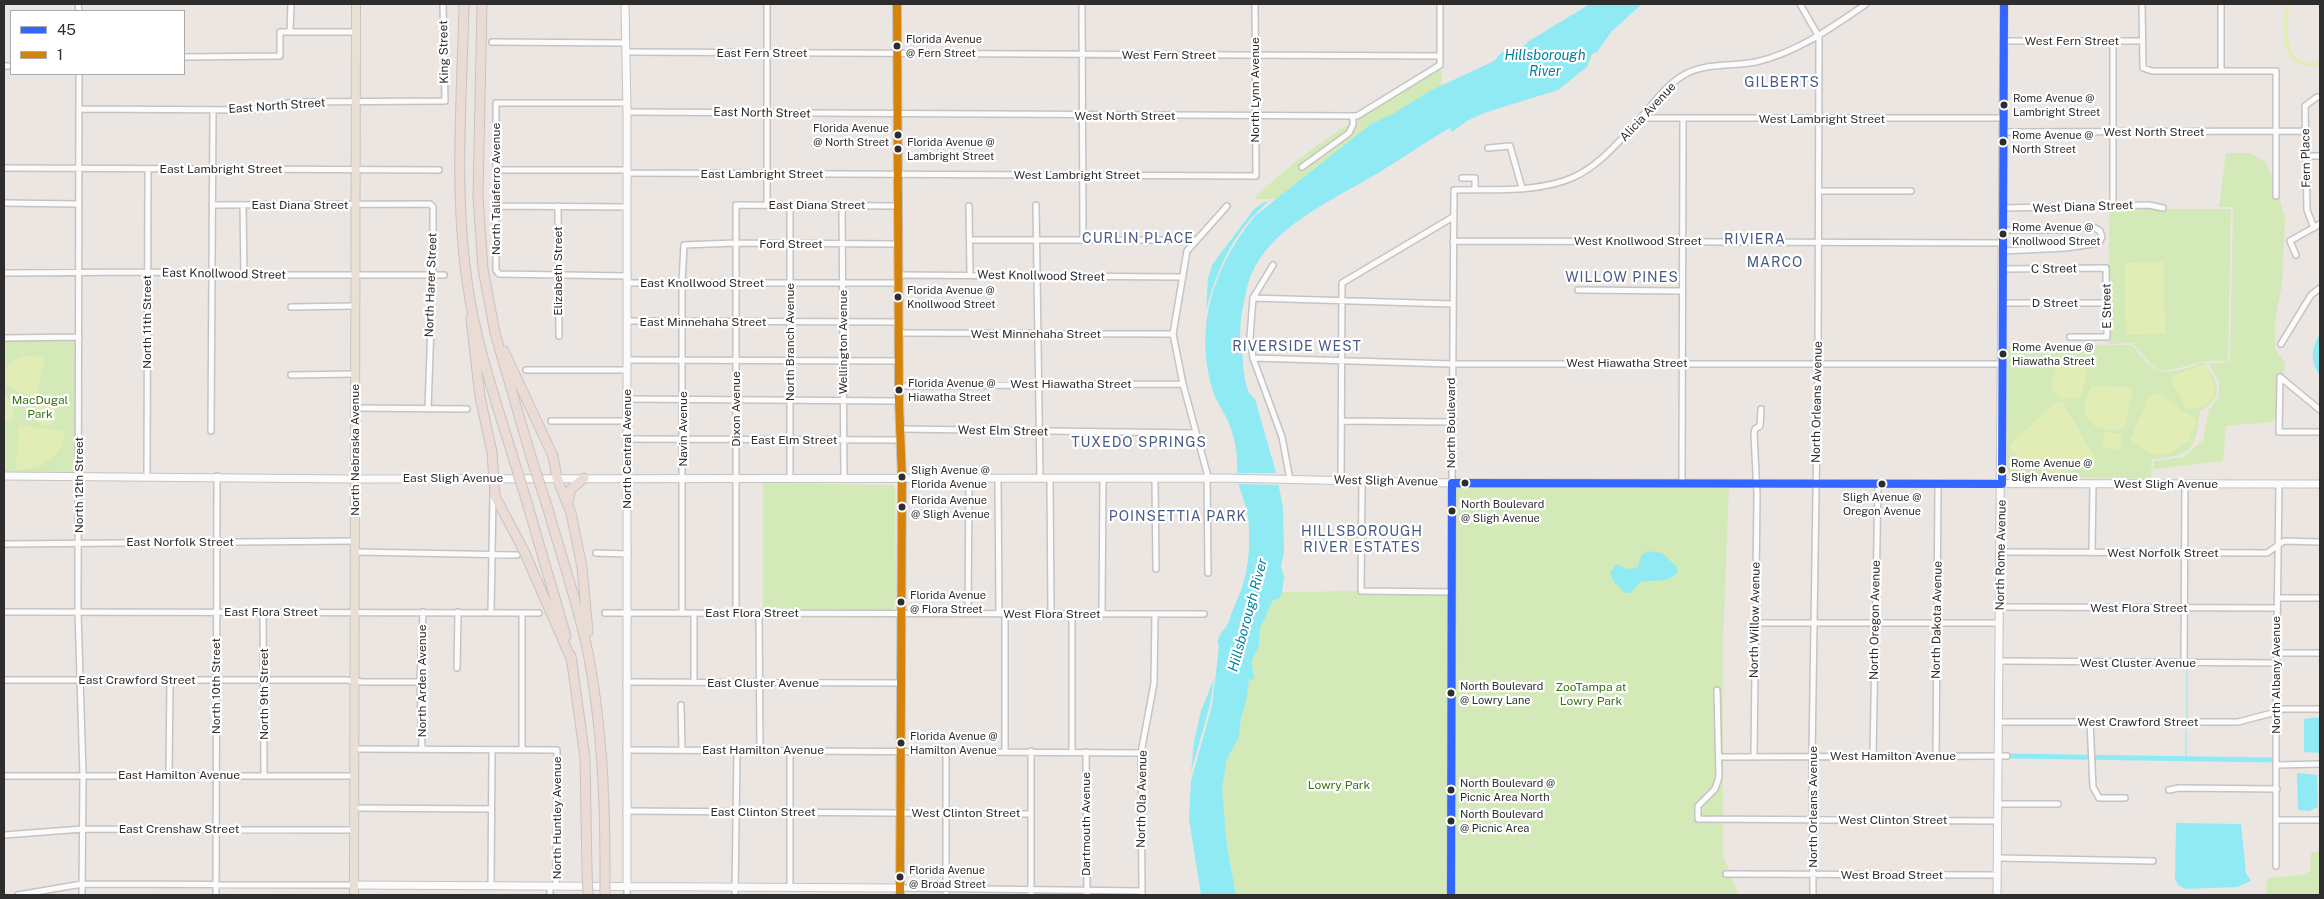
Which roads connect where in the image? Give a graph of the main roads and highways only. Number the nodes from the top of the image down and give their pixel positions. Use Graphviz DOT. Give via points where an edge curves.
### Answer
graph roads {
  1 [pos="356,4"];
  2 [pos="464,4"];
  3 [pos="482,4"];
  4 [pos="897,4"];
  5 [pos="470,301"];
  6 [pos="495,333"];
  7 [pos="584,478"];
  8 [pos="568,502"];
  9 [pos="588,652"];
  10 [pos="572,662"];
  11 [pos="900,891"];
  12 [pos="354,895"];
  13 [pos="588,895"];
  14 [pos="605,895"];
  1 -- 12 [label="main road, North Nebraska Avenue"];
  2 -- 5 [label="highway" via="461,219"];
  3 -- 6 [label="highway" via="479,224 483,269"];
  4 -- 11 [label="main road" via="902,480"];
  5 -- 10 [label="highway, bridge" via="491,386 563,622"];
  5 -- 10 [label="highway" via="473,351 492,452 495,496 509,518"];
  6 -- 8 [label="highway" via="553,456"];
  6 -- 9 [label="highway, bridge"];
  7 -- 8 [label="highway" via="571,489"];
  8 -- 9 [label="highway" via="582,567"];
  9 -- 14 [label="highway, bridge" via="603,763"];
  10 -- 13 [label="highway, bridge" via="586,758"];
}
